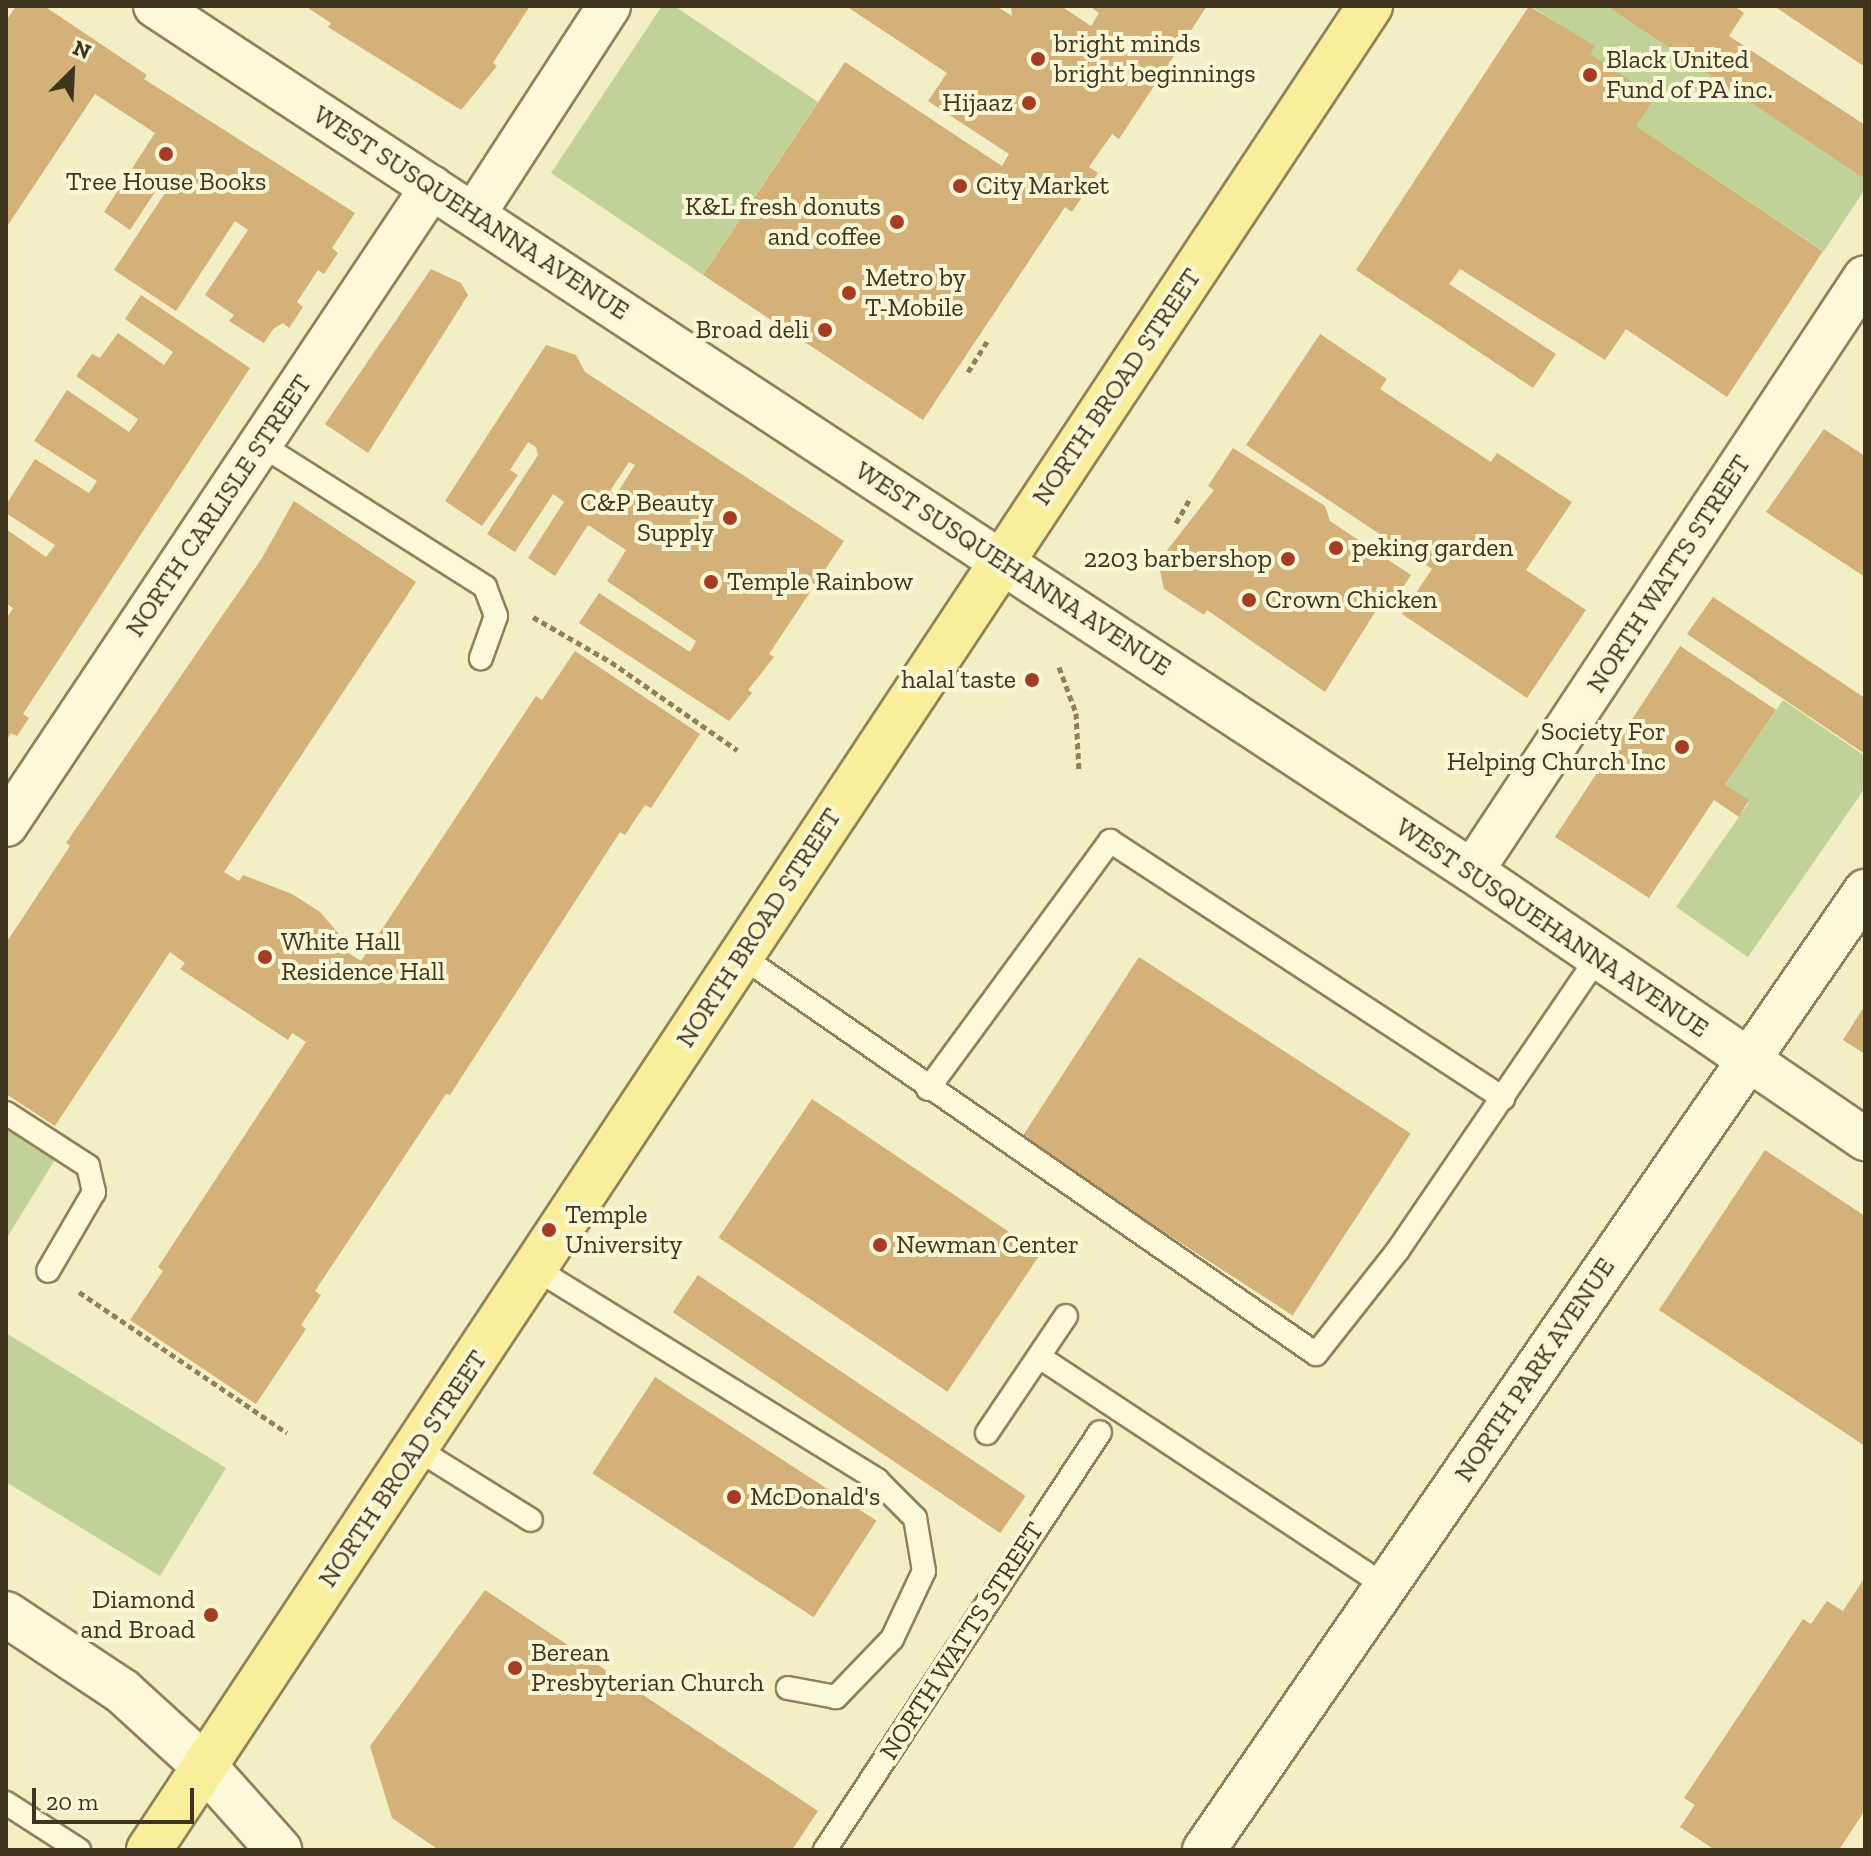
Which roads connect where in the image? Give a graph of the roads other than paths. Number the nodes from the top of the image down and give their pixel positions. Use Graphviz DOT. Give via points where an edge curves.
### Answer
graph roads {
  1 [pos="155,6"];
  2 [pos="609,6"];
  3 [pos="1370,6"];
  4 [pos="432,187"];
  5 [pos="474,214"];
  6 [pos="1865,277"];
  7 [pos="260,444"];
  8 [pos="1001,560"];
  9 [pos="481,658"];
  10 [pos="6,825"];
  11 [pos="1472,871"];
  12 [pos="1865,891"];
  13 [pos="741,956"];
  14 [pos="1597,958"];
  15 [pos="1747,1061"];
  16 [pos="928,1089"];
  17 [pos="1503,1098"];
  18 [pos="6,1113"];
  19 [pos="1865,1139"];
  20 [pos="536,1269"];
  21 [pos="48,1271"];
  22 [pos="1066,1316"];
  23 [pos="1041,1358"];
  24 [pos="1100,1432"];
  25 [pos="987,1433"];
  26 [pos="417,1449"];
  27 [pos="531,1520"];
  28 [pos="1386,1586"];
  29 [pos="6,1614"];
  30 [pos="788,1688"];
  31 [pos="204,1766"];
  32 [pos="6,1803"];
  33 [pos="79,1850"];
  34 [pos="149,1850"];
  35 [pos="279,1850"];
  36 [pos="825,1850"];
  37 [pos="1204,1850"];
  1 -- 4 [label="street, WEST SUSQUEHANNA AVENUE"];
  2 -- 5 [label="street"];
  3 -- 8 [label="main road, NORTH BROAD STREET"];
  4 -- 5 [label="street, WEST SUSQUEHANNA AVENUE"];
  4 -- 7 [label="street, NORTH CARLISLE STREET"];
  5 -- 8 [label="street, WEST SUSQUEHANNA AVENUE"];
  6 -- 11 [label="street, NORTH WATTS STREET"];
  7 -- 9 [label="lane" via="485,587 496,616"];
  7 -- 10 [label="street, NORTH CARLISLE STREET"];
  8 -- 11 [label="street, WEST SUSQUEHANNA AVENUE"];
  8 -- 13 [label="main road, NORTH BROAD STREET"];
  11 -- 14 [label="street, WEST SUSQUEHANNA AVENUE"];
  12 -- 15 [label="street, NORTH PARK AVENUE"];
  13 -- 16 [label="lane"];
  13 -- 20 [label="main road, NORTH BROAD STREET"];
  14 -- 15 [label="street, WEST SUSQUEHANNA AVENUE"];
  14 -- 17 [label="lane"];
  15 -- 19 [label="street, WEST SUSQUEHANNA AVENUE"];
  15 -- 28 [label="street, NORTH PARK AVENUE"];
  16 -- 17 [label="lane" via="1110,841"];
  16 -- 17 [label="lane" via="1316,1354 1398,1250"];
  18 -- 21 [label="lane" via="88,1166 94,1192"];
  20 -- 26 [label="main road, NORTH BROAD STREET"];
  20 -- 30 [label="lane" via="877,1480 915,1518 924,1571 892,1639 836,1697"];
  22 -- 23 [label="lane"];
  23 -- 25 [label="lane"];
  23 -- 28 [label="lane"];
  24 -- 36 [label="lane, NORTH WATTS STREET"];
  26 -- 27 [label="lane"];
  26 -- 31 [label="main road, NORTH BROAD STREET"];
  28 -- 37 [label="street, NORTH PARK AVENUE"];
  29 -- 31 [label="main road" via="122,1691"];
  31 -- 34 [label="main road, NORTH BROAD STREET"];
  31 -- 35 [label="main road"];
  32 -- 33 [label="lane"];
}
